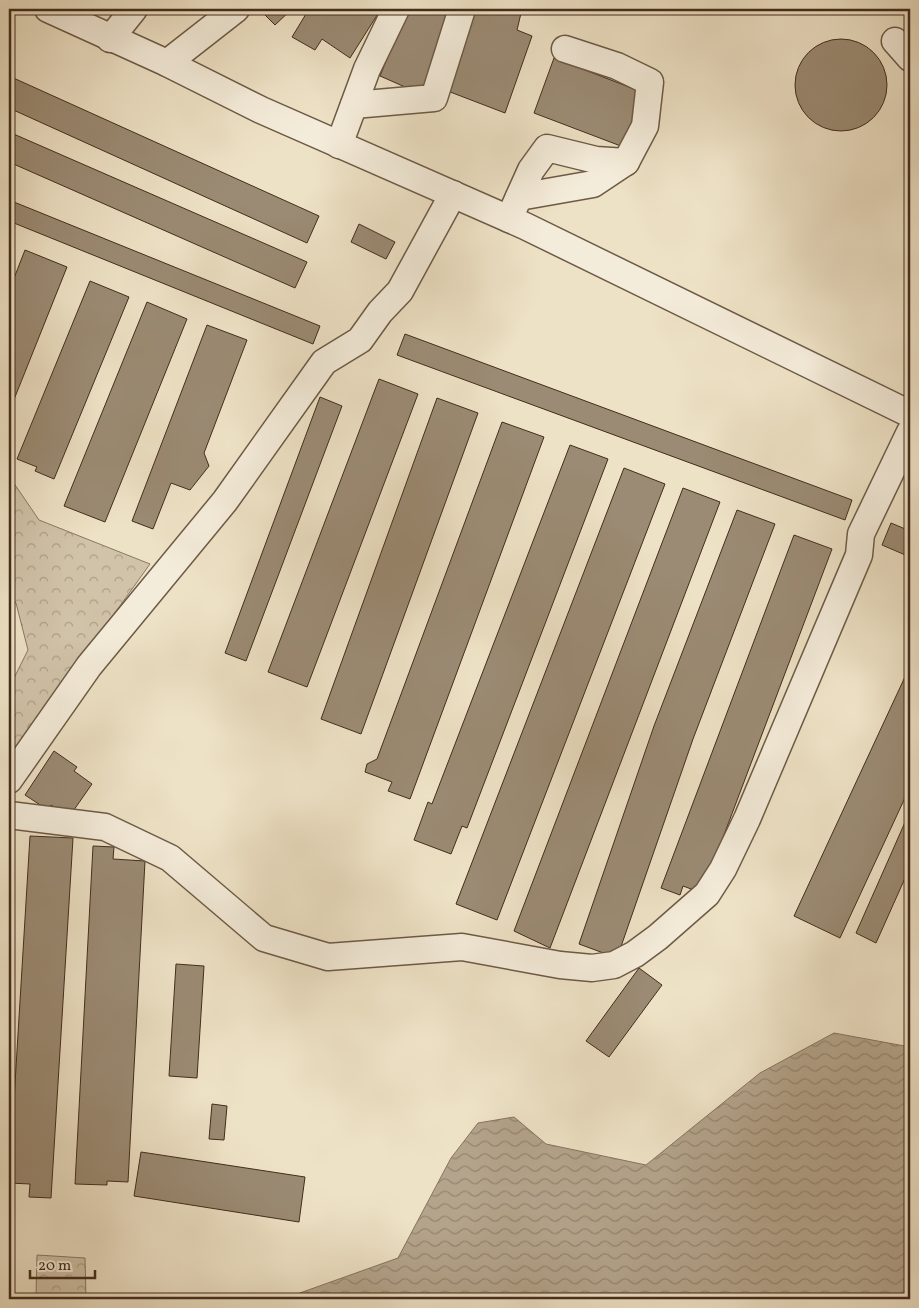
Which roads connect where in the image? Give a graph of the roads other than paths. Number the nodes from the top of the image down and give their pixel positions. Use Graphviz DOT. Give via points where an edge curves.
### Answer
graph roads {
  1 [pos="48,9"];
  2 [pos="134,9"];
  3 [pos="236,9"];
  4 [pos="396,9"];
  5 [pos="462,9"];
  6 [pos="110,39"];
  7 [pos="565,48"];
  8 [pos="168,63"];
  9 [pos="354,105"];
  10 [pos="339,145"];
  11 [pos="626,162"];
  12 [pos="453,194"];
  13 [pos="514,208"];
  14 [pos="910,414"];
  15 [pos="910,432"];
  16 [pos="9,780"];
  17 [pos="9,815"];
  1 -- 6 [label="street"];
  2 -- 6 [label="street"];
  3 -- 8 [label="street"];
  4 -- 9 [label="street" via="367,69"];
  5 -- 9 [label="street" via="434,98"];
  6 -- 8 [label="street"];
  7 -- 11 [label="street" via="617,66 650,82 645,126"];
  8 -- 10 [label="street"];
  9 -- 10 [label="street"];
  10 -- 12 [label="street"];
  11 -- 13 [label="street" via="593,184"];
  11 -- 13 [label="street" via="596,160 546,148 531,170"];
  12 -- 13 [label="street"];
  12 -- 16 [label="street" via="400,291 360,340 324,362 225,501 89,666"];
  13 -- 14 [label="street"];
  15 -- 17 [label="street" via="861,534 859,555 723,869 707,894 635,954 614,965 592,968 560,965 462,947 328,957 264,938 170,858 105,826"];
}
